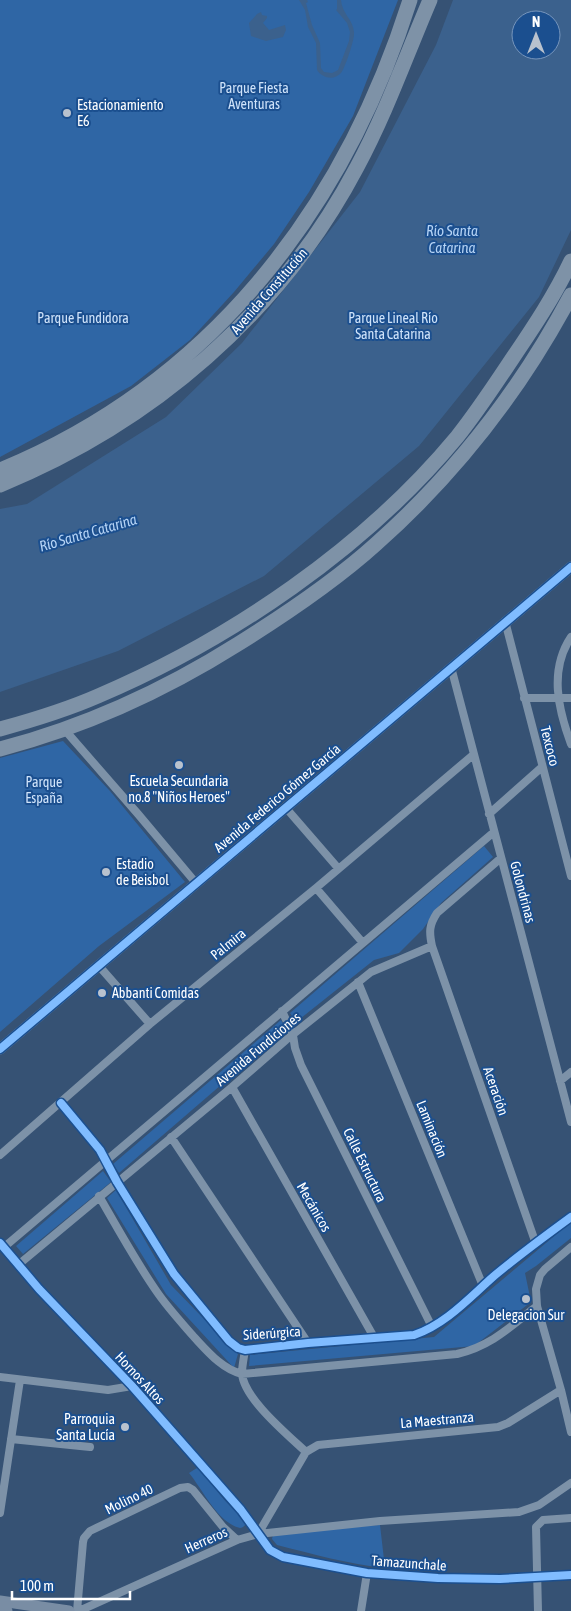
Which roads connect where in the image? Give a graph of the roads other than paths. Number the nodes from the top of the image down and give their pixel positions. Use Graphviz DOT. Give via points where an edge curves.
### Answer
graph roads {
  1 [pos="410,0"];
  2 [pos="430,0"];
  3 [pos="571,261"];
  4 [pos="571,268"];
  5 [pos="558,284"];
  6 [pos="569,302"];
  7 [pos="0,470"];
  8 [pos="0,485"];
  9 [pos="394,528"];
  10 [pos="339,551"];
  11 [pos="323,564"];
  12 [pos="571,567"];
  13 [pos="505,621"];
  14 [pos="266,627"];
  15 [pos="571,637"];
  16 [pos="451,667"];
  17 [pos="524,698"];
  18 [pos="558,698"];
  19 [pos="571,698"];
  20 [pos="64,728"];
  21 [pos="0,730"];
  22 [pos="571,744"];
  23 [pos="0,749"];
  24 [pos="473,754"];
  25 [pos="542,767"];
  26 [pos="286,808"];
  27 [pos="489,814"];
  28 [pos="494,832"];
  29 [pos="501,858"];
  30 [pos="338,868"];
  31 [pos="571,876"];
  32 [pos="196,884"];
  33 [pos="316,888"];
  34 [pos="363,943"];
  35 [pos="432,946"];
  36 [pos="98,966"];
  37 [pos="358,982"];
  38 [pos="282,1011"];
  39 [pos="150,1024"];
  40 [pos="293,1034"];
  41 [pos="0,1049"];
  42 [pos="571,1072"];
  43 [pos="560,1081"];
  44 [pos="232,1087"];
  45 [pos="61,1103"];
  46 [pos="571,1122"];
  47 [pos="171,1137"];
  48 [pos="0,1155"];
  49 [pos="106,1161"];
  50 [pos="116,1182"];
  51 [pos="99,1196"];
  52 [pos="571,1217"];
  53 [pos="536,1244"];
  54 [pos="2,1246"];
  55 [pos="571,1247"];
  56 [pos="18,1264"];
  57 [pos="483,1286"];
  58 [pos="537,1306"];
  59 [pos="432,1327"];
  60 [pos="375,1339"];
  61 [pos="308,1343"];
  62 [pos="245,1350"];
  63 [pos="242,1374"];
  64 [pos="0,1377"];
  65 [pos="20,1380"];
  66 [pos="132,1386"];
  67 [pos="561,1390"];
  68 [pos="571,1432"];
  69 [pos="11,1438"];
  70 [pos="90,1447"];
  71 [pos="306,1452"];
  72 [pos="571,1483"];
  73 [pos="2,1490"];
  74 [pos="0,1513"];
  75 [pos="571,1518"];
  76 [pos="258,1534"];
  77 [pos="237,1540"];
  78 [pos="367,1573"];
  79 [pos="571,1575"];
  80 [pos="536,1577"];
  81 [pos="0,1601"];
  82 [pos="0,1610"];
  83 [pos="7,1611"];
  84 [pos="68,1611"];
  85 [pos="78,1611"];
  86 [pos="361,1611"];
  87 [pos="538,1611"];
  1 -- 7 [label="highway, Avenida Constitución" via="364,118 337,172 300,230 251,291 195,348 132,399 64,440"];
  2 -- 8 [label="highway, Avenida Constitución" via="357,168 314,237 264,301 206,359 142,409 72,452"];
  3 -- 5 [label="highway"];
  4 -- 5 [label="highway"];
  5 -- 10 [label="highway" via="535,326 456,438 390,506"];
  6 -- 9 [label="highway" via="525,375 477,440"];
  9 -- 10 [label="highway"];
  9 -- 14 [label="highway" via="375,546"];
  10 -- 11 [label="highway"];
  11 -- 14 [label="highway" via="271,616"];
  11 -- 21 [label="highway" via="284,593 154,670 97,697"];
  12 -- 13 [label="street, Avenida Federico Gómez García"];
  13 -- 16 [label="street, Avenida Federico Gómez García"];
  13 -- 17 [label="street, Texcoco"];
  14 -- 20 [label="highway" via="199,668 121,707"];
  15 -- 18 [label="street" via="560,658"];
  16 -- 24 [label="street, Golondrinas"];
  16 -- 26 [label="street, Avenida Federico Gómez García"];
  17 -- 18 [label="street"];
  17 -- 25 [label="street, Texcoco"];
  18 -- 19 [label="street"];
  18 -- 22 [label="street"];
  20 -- 23 [label="highway"];
  20 -- 32 [label="street"];
  24 -- 27 [label="street, Golondrinas"];
  24 -- 30 [label="street, Palmira"];
  25 -- 27 [label="street"];
  25 -- 31 [label="street, Texcoco"];
  26 -- 30 [label="street"];
  26 -- 32 [label="street, Avenida Federico Gómez García"];
  27 -- 28 [label="street, Golondrinas"];
  28 -- 29 [label="street, Golondrinas"];
  28 -- 34 [label="street, Avenida Fundiciones"];
  29 -- 35 [label="street" via="437,913 430,928"];
  29 -- 43 [label="street, Golondrinas"];
  30 -- 33 [label="street, Palmira"];
  32 -- 36 [label="street, Avenida Federico Gómez García"];
  33 -- 34 [label="street"];
  33 -- 39 [label="street, Palmira"];
  34 -- 38 [label="street, Avenida Fundiciones"];
  35 -- 37 [label="street, Avenida Fundiciones" via="371,972"];
  35 -- 53 [label="street, Aceración"];
  36 -- 39 [label="street"];
  36 -- 41 [label="street, Avenida Federico Gómez García"];
  37 -- 40 [label="street, Avenida Fundiciones"];
  37 -- 57 [label="street, Laminación"];
  38 -- 40 [label="street, Calle Estructura"];
  38 -- 49 [label="street, Avenida Fundiciones"];
  39 -- 45 [label="street, Palmira"];
  40 -- 44 [label="street, Avenida Fundiciones"];
  40 -- 59 [label="street, Calle Estructura" via="301,1065"];
  42 -- 43 [label="street"];
  43 -- 46 [label="street, Golondrinas"];
  44 -- 47 [label="street, Avenida Fundiciones"];
  44 -- 60 [label="street, Mecánicos"];
  45 -- 48 [label="street, Palmira"];
  45 -- 49 [label="street, Siderúrgica"];
  47 -- 50 [label="street, Avenida Fundiciones"];
  47 -- 61 [label="street"];
  49 -- 50 [label="street, Siderúrgica"];
  49 -- 54 [label="street, Avenida Fundiciones"];
  50 -- 51 [label="street, Avenida Fundiciones"];
  50 -- 62 [label="street, Siderúrgica" via="174,1274 229,1341"];
  51 -- 56 [label="street, Avenida Fundiciones"];
  51 -- 63 [label="street" via="140,1266 172,1311 209,1353 231,1371"];
  52 -- 53 [label="street, Siderúrgica"];
  53 -- 57 [label="street, Siderúrgica"];
  54 -- 56 [label="street, Hornos Altos"];
  55 -- 58 [label="street" via="540,1275 536,1289"];
  56 -- 66 [label="street, Hornos Altos"];
  57 -- 59 [label="street, Siderúrgica" via="454,1313"];
  58 -- 63 [label="street" via="490,1342 474,1350"];
  58 -- 67 [label="street"];
  59 -- 60 [label="street, Siderúrgica" via="414,1335"];
  60 -- 61 [label="street, Siderúrgica"];
  61 -- 62 [label="street, Siderúrgica"];
  62 -- 63 [label="street, Siderúrgica"];
  63 -- 71 [label="street, Siderúrgica" via="245,1388 255,1402"];
  64 -- 65 [label="street"];
  65 -- 66 [label="street" via="108,1390"];
  65 -- 69 [label="street"];
  66 -- 76 [label="street, Hornos Altos" via="241,1510"];
  67 -- 68 [label="street"];
  67 -- 71 [label="street, La Maestranza" via="498,1427 331,1442"];
  69 -- 70 [label="street"];
  69 -- 73 [label="street"];
  71 -- 76 [label="street"];
  72 -- 76 [label="street" via="539,1505 519,1512 380,1521"];
  73 -- 74 [label="street"];
  75 -- 80 [label="street" via="539,1522 535,1530"];
  76 -- 77 [label="street, Herreros"];
  76 -- 78 [label="street, Tamazunchale" via="270,1550 283,1557"];
  77 -- 85 [label="street, Herreros"];
  77 -- 85 [label="street, Molino 40" via="193,1490 180,1488 86,1534"];
  78 -- 80 [label="street, Tamazunchale" via="438,1578"];
  78 -- 86 [label="street"];
  79 -- 80 [label="street, Tamazunchale"];
  80 -- 87 [label="street"];
  81 -- 84 [label="street"];
  82 -- 83 [label="street"];
}
